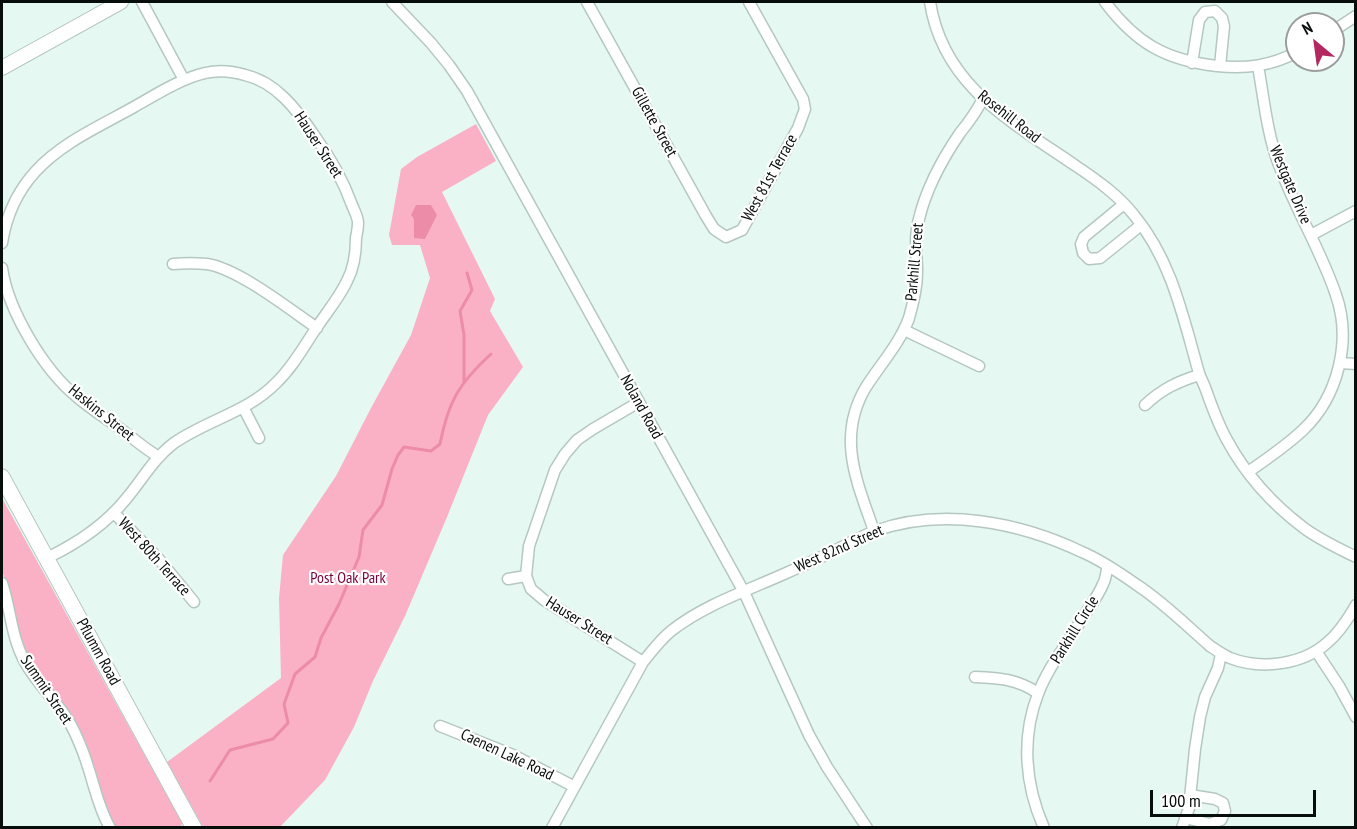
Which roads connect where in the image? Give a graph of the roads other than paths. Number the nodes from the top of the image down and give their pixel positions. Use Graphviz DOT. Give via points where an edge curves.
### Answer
graph roads {
  1 [pos="121,2"];
  2 [pos="142,2"];
  3 [pos="392,2"];
  4 [pos="587,2"];
  5 [pos="749,2"];
  6 [pos="930,2"];
  7 [pos="1105,2"];
  8 [pos="1285,56"];
  9 [pos="1192,63"];
  10 [pos="1220,66"];
  11 [pos="1258,66"];
  12 [pos="2,68"];
  13 [pos="184,80"];
  14 [pos="983,99"];
  15 [pos="1124,204"];
  16 [pos="1356,211"];
  17 [pos="5,215"];
  18 [pos="1141,225"];
  19 [pos="1311,235"];
  20 [pos="726,237"];
  21 [pos="2,243"];
  22 [pos="174,264"];
  23 [pos="2,268"];
  24 [pos="316,328"];
  25 [pos="904,330"];
  26 [pos="1343,337"];
  27 [pos="1356,339"];
  28 [pos="1340,363"];
  29 [pos="1356,364"];
  30 [pos="979,366"];
  31 [pos="1200,375"];
  32 [pos="639,402"];
  33 [pos="1144,405"];
  34 [pos="243,407"];
  35 [pos="259,438"];
  36 [pos="159,457"];
  37 [pos="1248,472"];
  38 [pos="2,477"];
  39 [pos="114,513"];
  40 [pos="874,531"];
  41 [pos="1356,557"];
  42 [pos="47,558"];
  43 [pos="1108,566"];
  44 [pos="526,576"];
  45 [pos="508,579"];
  46 [pos="2,584"];
  47 [pos="744,592"];
  48 [pos="194,602"];
  49 [pos="1356,605"];
  50 [pos="1316,651"];
  51 [pos="1221,654"];
  52 [pos="643,662"];
  53 [pos="975,677"];
  54 [pos="1038,693"];
  55 [pos="1356,717"];
  56 [pos="440,726"];
  57 [pos="573,786"];
  58 [pos="1190,795"];
  59 [pos="1184,823"];
  60 [pos="110,828"];
  61 [pos="194,828"];
  62 [pos="552,828"];
  63 [pos="867,828"];
  64 [pos="1044,828"];
  1 -- 12 [label="street"];
  2 -- 13 [label="street"];
  3 -- 32 [label="street, Noland Road" via="432,43 466,91"];
  4 -- 20 [label="street, Gillette Street" via="706,216"];
  5 -- 20 [label="street, West 81st Terrace" via="805,109 742,230"];
  6 -- 14 [label="street, Rosehill Road" via="948,54"];
  7 -- 9 [label="street" via="1134,34 1164,53"];
  8 -- 11 [label="street"];
  9 -- 10 [label="street"];
  9 -- 10 [label="street" via="1199,20 1205,12 1215,11 1224,26"];
  10 -- 11 [label="street"];
  11 -- 19 [label="street, Westgate Drive" via="1276,157"];
  13 -- 17 [label="street" via="52,155"];
  13 -- 24 [label="street, Hauser Street" via="219,71 267,84 289,102 330,159 358,222 356,251 347,282"];
  14 -- 15 [label="street, Rosehill Road"];
  14 -- 25 [label="street, Parkhill Street" via="923,204 916,238 915,294"];
  15 -- 18 [label="street, Rosehill Road"];
  15 -- 18 [label="street" via="1084,237 1083,253 1089,259 1100,258"];
  16 -- 19 [label="street"];
  17 -- 21 [label="street"];
  18 -- 31 [label="street, Rosehill Road" via="1172,281"];
  19 -- 26 [label="street, Westgate Drive" via="1337,297"];
  22 -- 24 [label="street" via="221,268"];
  23 -- 36 [label="street, Haskins Street" via="16,314 54,374 75,396"];
  24 -- 34 [label="street, West 80th Terrace" via="276,384"];
  25 -- 30 [label="street"];
  25 -- 40 [label="street, Parkhill Street" via="865,389 853,424 854,472"];
  26 -- 27 [label="street"];
  26 -- 28 [label="street, Westgate Drive"];
  28 -- 29 [label="street"];
  28 -- 37 [label="street, Westgate Drive" via="1330,392 1303,430"];
  31 -- 33 [label="street" via="1168,386"];
  31 -- 37 [label="street, Rosehill Road" via="1226,439"];
  32 -- 44 [label="street" via="577,440 565,454 555,470 529,546"];
  32 -- 47 [label="street, Noland Road"];
  34 -- 35 [label="street"];
  34 -- 36 [label="street, West 80th Terrace" via="190,433"];
  36 -- 39 [label="street, West 80th Terrace"];
  37 -- 41 [label="street, Rosehill Road" via="1275,504 1305,529"];
  38 -- 42 [label="main road, Pflumm Road"];
  39 -- 42 [label="street, West 80th Terrace" via="78,541"];
  39 -- 48 [label="street, West 80th Terrace"];
  40 -- 43 [label="street, West 82nd Street" via="935,520 993,523 1051,538"];
  40 -- 47 [label="street, West 82nd Street"];
  42 -- 61 [label="main road, Pflumm Road"];
  43 -- 51 [label="street, West 82nd Street"];
  43 -- 54 [label="street, Parkhill Circle" via="1103,584"];
  44 -- 45 [label="street"];
  44 -- 52 [label="street, Hauser Street" via="531,589 544,600"];
  46 -- 60 [label="street, Summit Street" via="21,656 72,726"];
  47 -- 52 [label="street, West 82nd Street" via="697,613 669,632"];
  47 -- 63 [label="street, Noland Road" via="809,735"];
  49 -- 50 [label="street, West 82nd Street" via="1337,634"];
  50 -- 51 [label="street, West 82nd Street" via="1282,663 1263,664"];
  50 -- 55 [label="street"];
  51 -- 58 [label="street" via="1200,717"];
  52 -- 57 [label="street, West 82nd Street"];
  53 -- 54 [label="street" via="1012,680"];
  54 -- 64 [label="street, Parkhill Circle" via="1028,731 1027,758 1029,782"];
  56 -- 57 [label="street, Caenen Lake Road" via="513,755"];
  57 -- 62 [label="street, West 82nd Street"];
  58 -- 59 [label="street"];
  58 -- 59 [label="street" via="1215,798 1225,811 1221,820 1210,824"];
}
